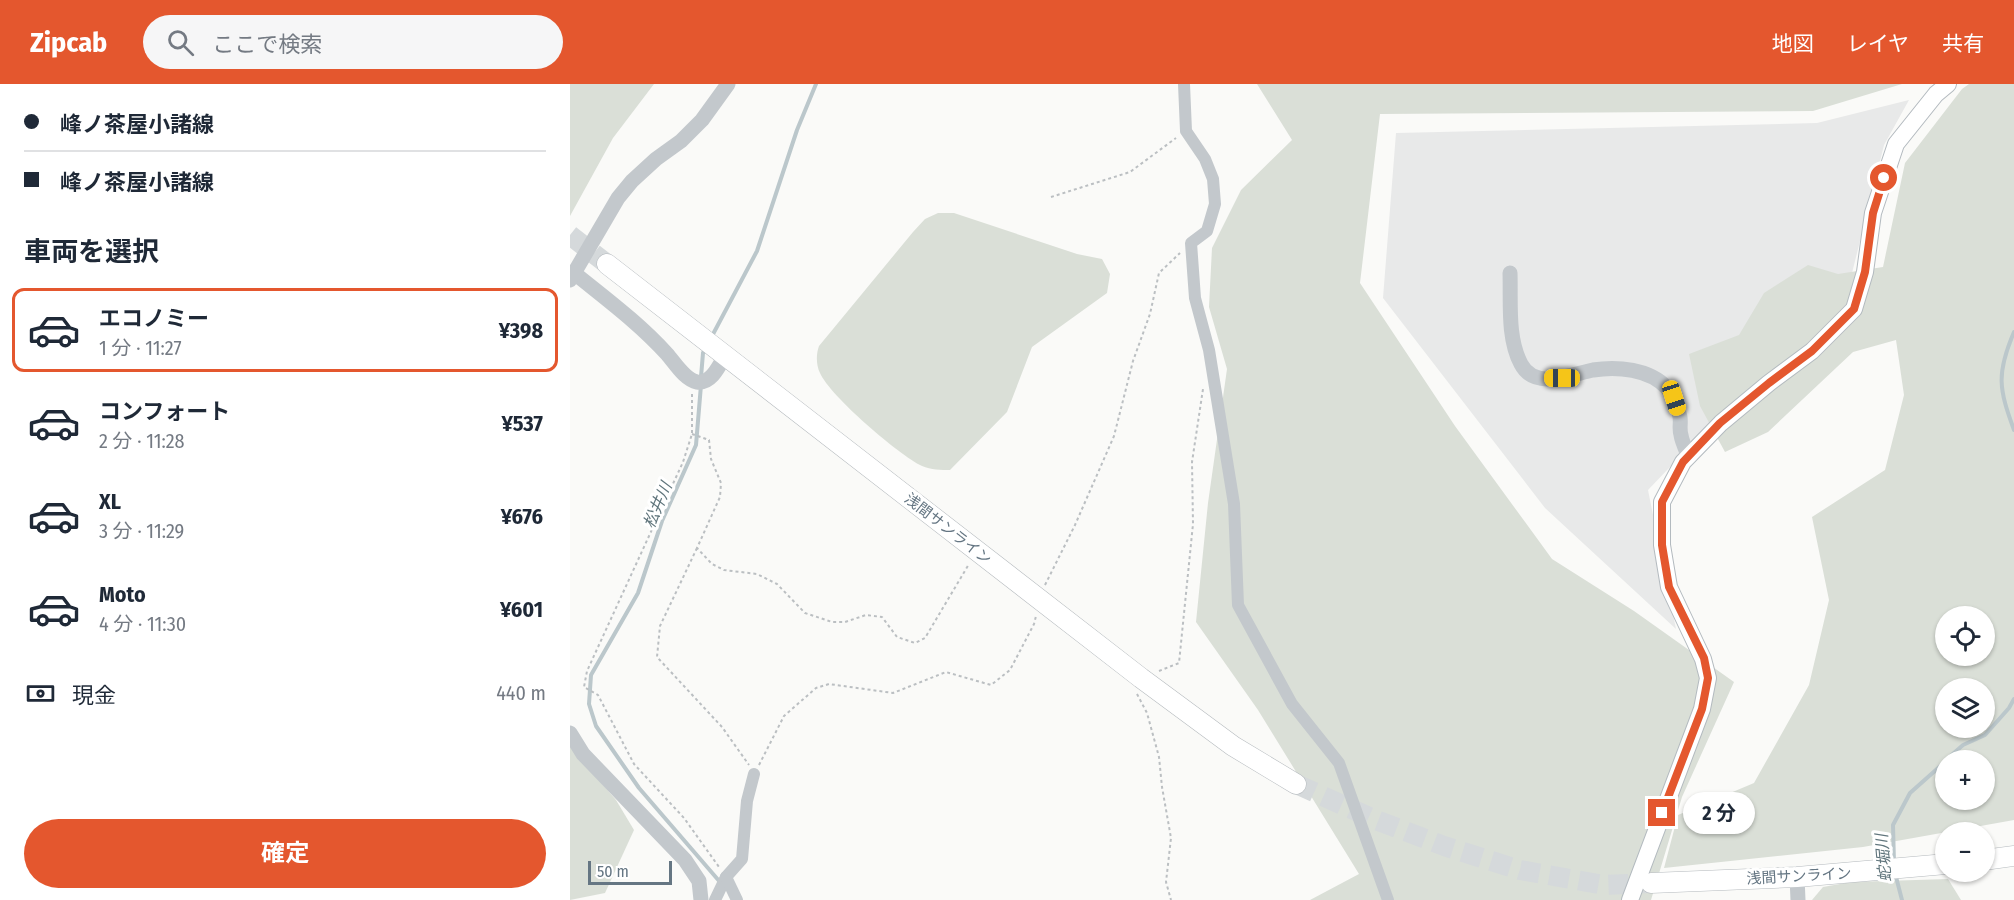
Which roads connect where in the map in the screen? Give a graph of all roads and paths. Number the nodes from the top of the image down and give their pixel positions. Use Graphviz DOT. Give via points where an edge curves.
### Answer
graph roads {
  1 [pos="728,84"];
  2 [pos="1184,84"];
  3 [pos="1948,84"];
  4 [pos="1186,131"];
  5 [pos="1051,196"];
  6 [pos="1191,243"];
  7 [pos="607,264"];
  8 [pos="1510,273"];
  9 [pos="571,276"];
  10 [pos="726,354"];
  11 [pos="692,380"];
  12 [pos="1204,384"];
  13 [pos="692,434"];
  14 [pos="1689,457"];
  15 [pos="697,548"];
  16 [pos="976,551"];
  17 [pos="1038,600"];
  18 [pos="1141,678"];
  19 [pos="570,733"];
  20 [pos="754,774"];
  21 [pos="1296,784"];
  22 [pos="2014,856"];
  23 [pos="1995,859"];
  24 [pos="1935,865"];
  25 [pos="726,877"];
  26 [pos="1797,877"];
  27 [pos="1651,883"];
  28 [pos="701,900"];
  29 [pos="715,900"];
  30 [pos="737,900"];
  31 [pos="1171,900"];
  32 [pos="1388,900"];
  33 [pos="1630,900"];
  34 [pos="1798,900"];
  1 -- 9 [label="street" via="702,120 618,198"];
  2 -- 4 [label="street"];
  3 -- 14 [label="main road" via="1896,144 1873,213 1865,272 1854,309 1812,351 1720,423"];
  4 -- 5 [label="path" via="1130,172"];
  4 -- 6 [label="street" via="1214,179 1215,204 1207,231"];
  6 -- 17 [label="path" via="1159,273 1113,436"];
  6 -- 32 [label="street" via="1195,298 1209,350 1234,504 1238,605 1292,704 1339,763"];
  7 -- 10 [label="main road, 浅間サンライン"];
  8 -- 14 [label="street" via="1512,330 1524,369 1540,378 1562,378 1595,370 1645,373 1665,386 1674,398"];
  9 -- 11 [label="street" via="648,334"];
  10 -- 11 [label="street" via="710,378"];
  10 -- 16 [label="main road, 浅間サンライン"];
  11 -- 13 [label="path"];
  12 -- 18 [label="path" via="1192,462 1193,524 1179,663"];
  13 -- 15 [label="path" via="709,440 711,459 721,483 720,497"];
  13 -- 25 [label="path" via="683,462 587,671 584,687 598,694 634,764 684,818"];
  14 -- 33 [label="main road" via="1662,502 1662,545 1669,587 1704,658 1708,678 1702,709"];
  15 -- 16 [label="path" via="724,570 757,574 777,584 805,614 832,622 866,615 882,617 897,637 915,644 925,638"];
  15 -- 20 [label="path" via="660,626 657,657 722,727"];
  16 -- 17 [label="main road, 浅間サンライン"];
  17 -- 18 [label="main road, 浅間サンライン"];
  17 -- 20 [label="path" via="1034,624 1010,670 991,685 946,672 893,693 829,684 816,688 784,716"];
  18 -- 21 [label="main road, 浅間サンライン" via="1233,746"];
  18 -- 31 [label="path" via="1137,694 1154,734 1171,838 1166,882"];
  19 -- 28 [label="street" via="583,754 685,860 699,881"];
  20 -- 25 [label="street" via="747,801 742,858"];
  22 -- 23 [label="main road"];
  24 -- 26 [label="main road, 浅間サンライン"];
  25 -- 29 [label="street"];
  25 -- 30 [label="street"];
  26 -- 27 [label="main road, 浅間サンライン"];
  26 -- 34 [label="street"];
}
